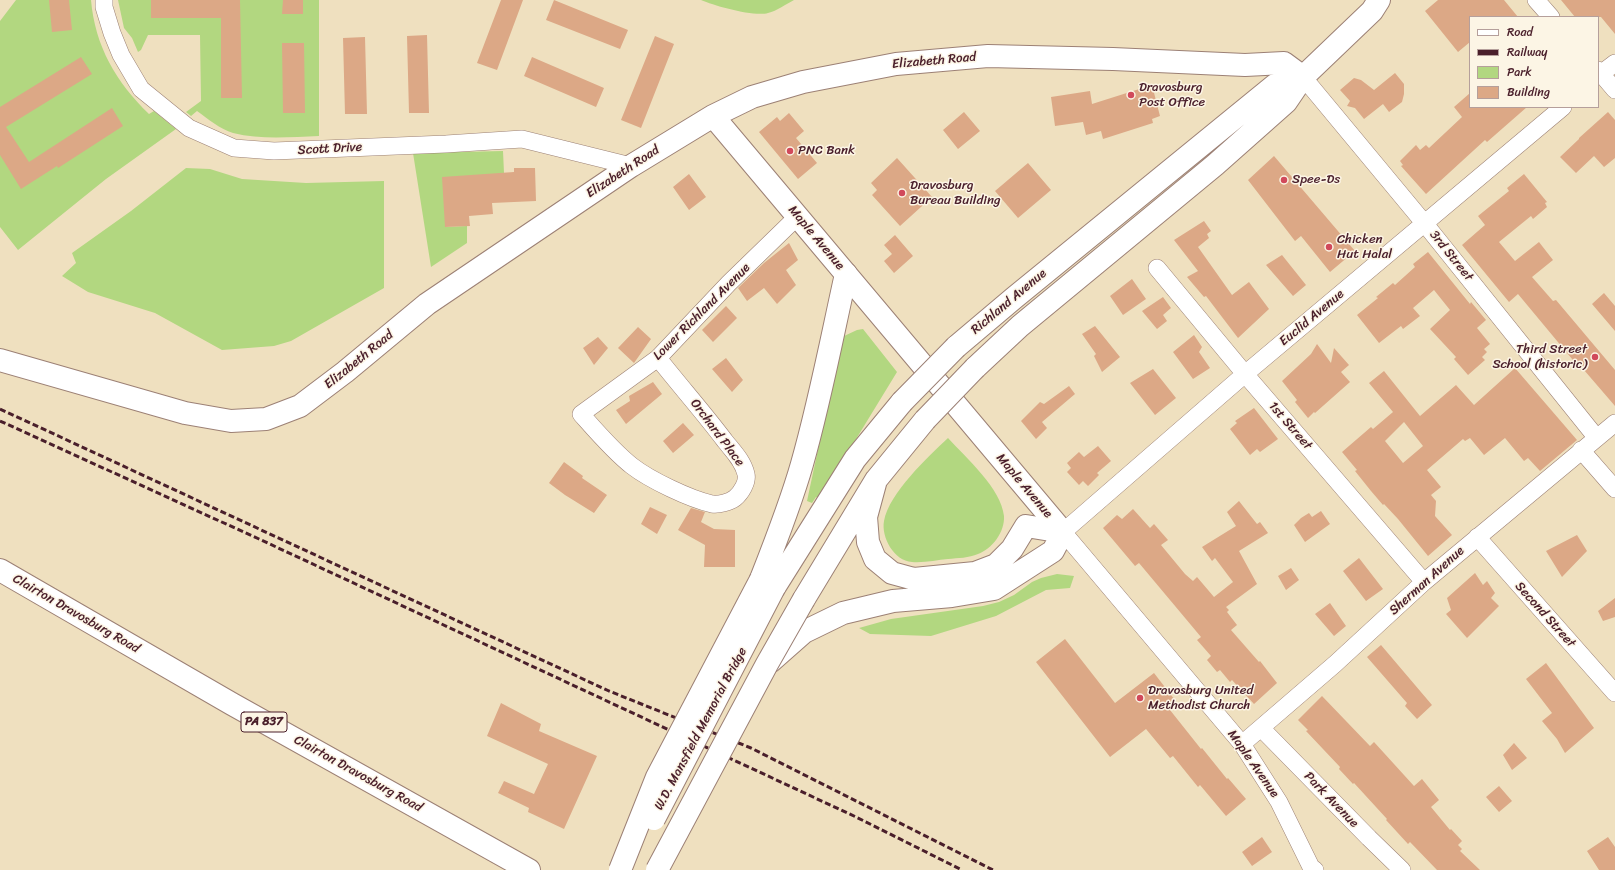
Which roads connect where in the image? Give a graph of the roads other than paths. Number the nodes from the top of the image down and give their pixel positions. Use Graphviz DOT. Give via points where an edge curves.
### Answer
graph roads {
  1 [pos="104,0"];
  2 [pos="1379,0"];
  3 [pos="1536,0"];
  4 [pos="1550,16"];
  5 [pos="1615,63"];
  6 [pos="1599,74"];
  7 [pos="1303,77"];
  8 [pos="1615,90"];
  9 [pos="1562,108"];
  10 [pos="713,116"];
  11 [pos="631,166"];
  12 [pos="798,216"];
  13 [pos="1425,224"];
  14 [pos="1157,268"];
  15 [pos="846,274"];
  16 [pos="658,358"];
  17 [pos="0,360"];
  18 [pos="1245,374"];
  19 [pos="581,414"];
  20 [pos="1615,422"];
  21 [pos="1596,437"];
  22 [pos="1581,450"];
  23 [pos="876,480"];
  24 [pos="1615,489"];
  25 [pos="1063,532"];
  26 [pos="1477,537"];
  27 [pos="0,570"];
  28 [pos="1424,582"];
  29 [pos="768,583"];
  30 [pos="767,664"];
  31 [pos="1615,692"];
  32 [pos="1261,728"];
  33 [pos="1242,744"];
  34 [pos="529,870"];
  35 [pos="620,870"];
  36 [pos="627,870"];
  37 [pos="657,870"];
  38 [pos="1315,870"];
  39 [pos="1402,870"];
  1 -- 11 [label="street, Scott Drive" via="118,48 141,89 189,128 234,148 281,151 522,139"];
  2 -- 7 [label="main road, Richland Avenue" via="1372,11"];
  3 -- 4 [label="street"];
  5 -- 6 [label="street"];
  6 -- 8 [label="street"];
  7 -- 10 [label="main road, Elizabeth Road" via="1284,63 1245,65 988,56 896,64 803,82 752,97"];
  7 -- 13 [label="street, 3rd Street"];
  7 -- 23 [label="main road, Richland Avenue, bridge" via="1286,102 1215,165 1020,326 975,368 925,420"];
  7 -- 29 [label="main road, Richland Avenue, bridge" via="1276,85 1020,292 956,347 902,402 854,459"];
  9 -- 13 [label="street, Euclid Avenue"];
  10 -- 11 [label="main road, Elizabeth Road"];
  10 -- 12 [label="main road, Maple Avenue"];
  11 -- 17 [label="main road, Elizabeth Road" via="427,304 300,406 266,419 231,421 185,413"];
  12 -- 15 [label="main road, Maple Avenue"];
  12 -- 16 [label="street, Lower Richland Avenue" via="729,283"];
  13 -- 18 [label="street, Euclid Avenue"];
  13 -- 21 [label="street, 3rd Street"];
  14 -- 18 [label="street, 1st Street"];
  15 -- 25 [label="main road, Maple Avenue"];
  15 -- 29 [label="main road" via="823,383"];
  16 -- 19 [label="street, Lower Richland Avenue"];
  16 -- 19 [label="street, Orchard Place" via="742,463 746,476 742,491 734,499 713,504 656,481 632,466"];
  18 -- 25 [label="street, Euclid Avenue"];
  18 -- 28 [label="street, 1st Street"];
  20 -- 21 [label="street, Sherman Avenue"];
  21 -- 22 [label="street, Sherman Avenue"];
  22 -- 24 [label="street"];
  22 -- 26 [label="street, Sherman Avenue"];
  23 -- 25 [label="main road" via="866,517 868,542 875,559 892,573 914,579 975,573 996,565 1012,549 1026,526"];
  23 -- 30 [label="main road, Richland Avenue, bridge"];
  25 -- 30 [label="main road" via="1053,551 994,589 893,601 843,614 804,632"];
  25 -- 33 [label="street, Maple Avenue"];
  26 -- 28 [label="street, Sherman Avenue"];
  26 -- 31 [label="street, Second Street"];
  27 -- 34 [label="main road, Clairton Dravosburg Road / PA 837" via="225,700"];
  28 -- 32 [label="street, Sherman Avenue"];
  29 -- 35 [label="main road, bridge" via="657,777"];
  29 -- 36 [label="main road, W.D. Mansfield Memorial Bridge, bridge"];
  30 -- 37 [label="main road, bridge"];
  32 -- 33 [label="street, Sherman Avenue"];
  32 -- 39 [label="street, Park Avenue"];
  33 -- 38 [label="street, Maple Avenue" via="1279,802 1311,867"];
}
